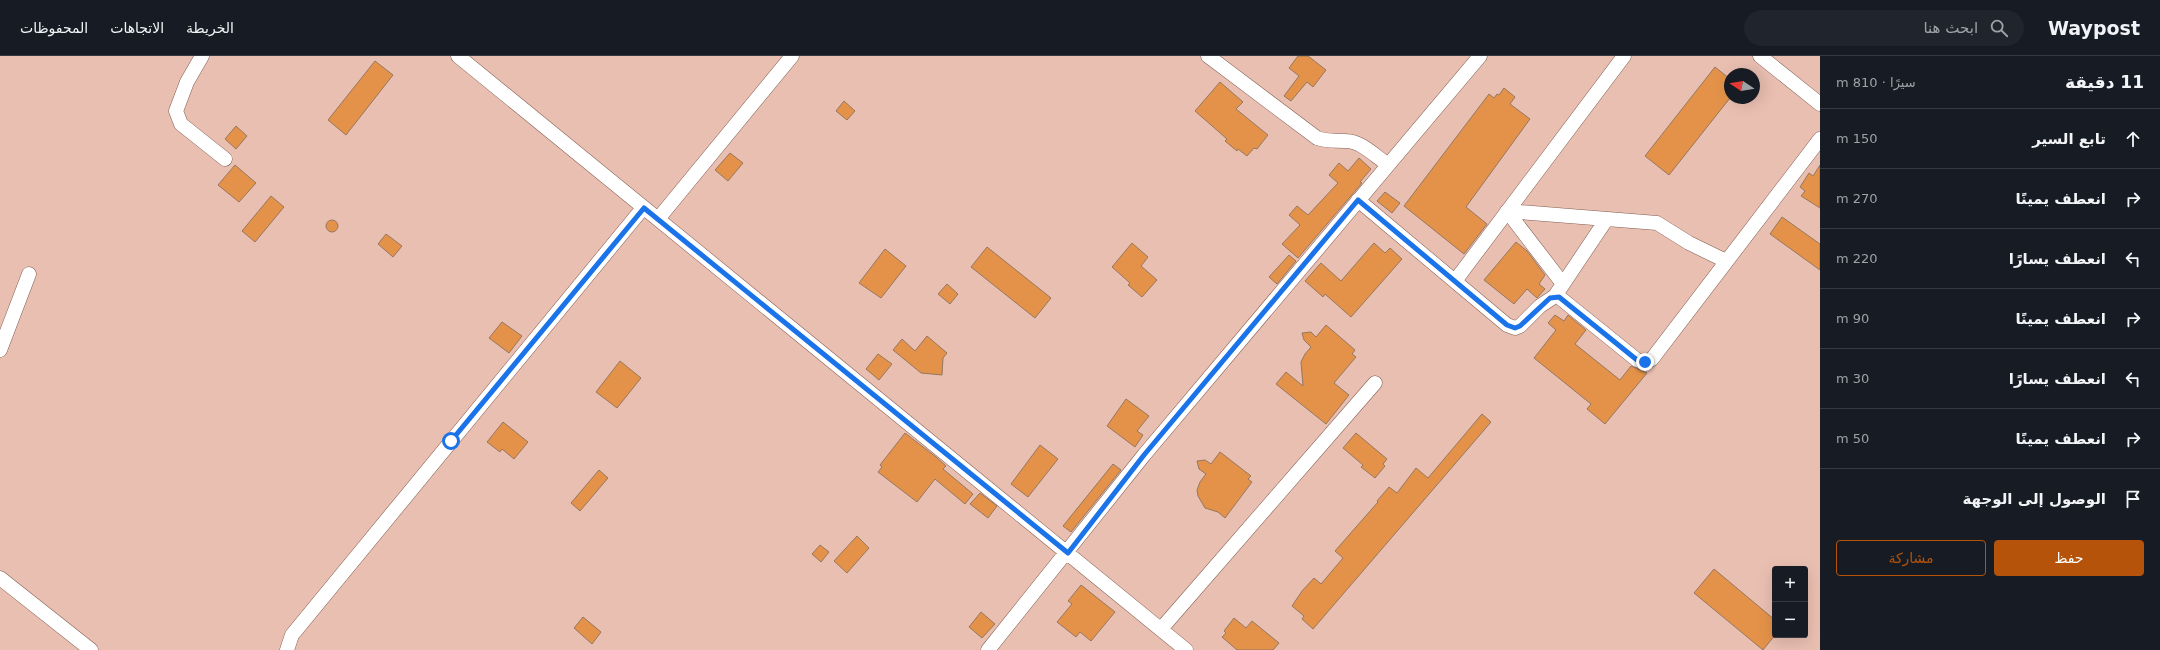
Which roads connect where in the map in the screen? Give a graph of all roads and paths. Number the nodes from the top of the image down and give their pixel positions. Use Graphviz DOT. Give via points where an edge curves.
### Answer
graph roads {
  1 [pos="202,56"];
  2 [pos="458,56"];
  3 [pos="792,56"];
  4 [pos="1208,56"];
  5 [pos="1480,56"];
  6 [pos="1624,56"];
  7 [pos="1760,56"];
  8 [pos="1820,104"];
  9 [pos="1820,140"];
  10 [pos="225,159"];
  11 [pos="1387,164"];
  12 [pos="1358,200"];
  13 [pos="644,208"];
  14 [pos="1507,211"];
  15 [pos="658,219"];
  16 [pos="1606,220"];
  17 [pos="1726,261"];
  18 [pos="29,274"];
  19 [pos="1455,280"];
  20 [pos="1563,284"];
  21 [pos="1555,296"];
  22 [pos="0,350"];
  23 [pos="1375,383"];
  24 [pos="1068,553"];
  25 [pos="0,578"];
  26 [pos="1161,629"];
  27 [pos="92,650"];
  28 [pos="286,650"];
  29 [pos="988,650"];
  30 [pos="1186,650"];
  1 -- 10 [label="street" via="187,82 176,107 176,115 181,124"];
  2 -- 13 [label="street"];
  3 -- 15 [label="street"];
  4 -- 11 [label="street" via="1317,138 1331,142 1347,141 1362,146"];
  5 -- 11 [label="street"];
  6 -- 14 [label="street"];
  7 -- 8 [label="street"];
  9 -- 17 [label="street"];
  11 -- 12 [label="street"];
  12 -- 19 [label="street"];
  12 -- 24 [label="street" via="1149,449"];
  13 -- 15 [label="street"];
  13 -- 28 [label="street" via="296,628"];
  14 -- 16 [label="street"];
  14 -- 19 [label="street"];
  14 -- 20 [label="street"];
  15 -- 24 [label="street"];
  16 -- 17 [label="street" via="1657,223 1689,243"];
  16 -- 20 [label="street"];
  17 -- 21 [label="street" via="1652,359 1645,362 1637,360"];
  18 -- 22 [label="street"];
  19 -- 21 [label="street" via="1511,327 1520,326 1540,306"];
  20 -- 21 [label="street"];
  23 -- 26 [label="street"];
  24 -- 26 [label="street"];
  24 -- 29 [label="street"];
  25 -- 27 [label="street"];
  26 -- 30 [label="street"];
}
